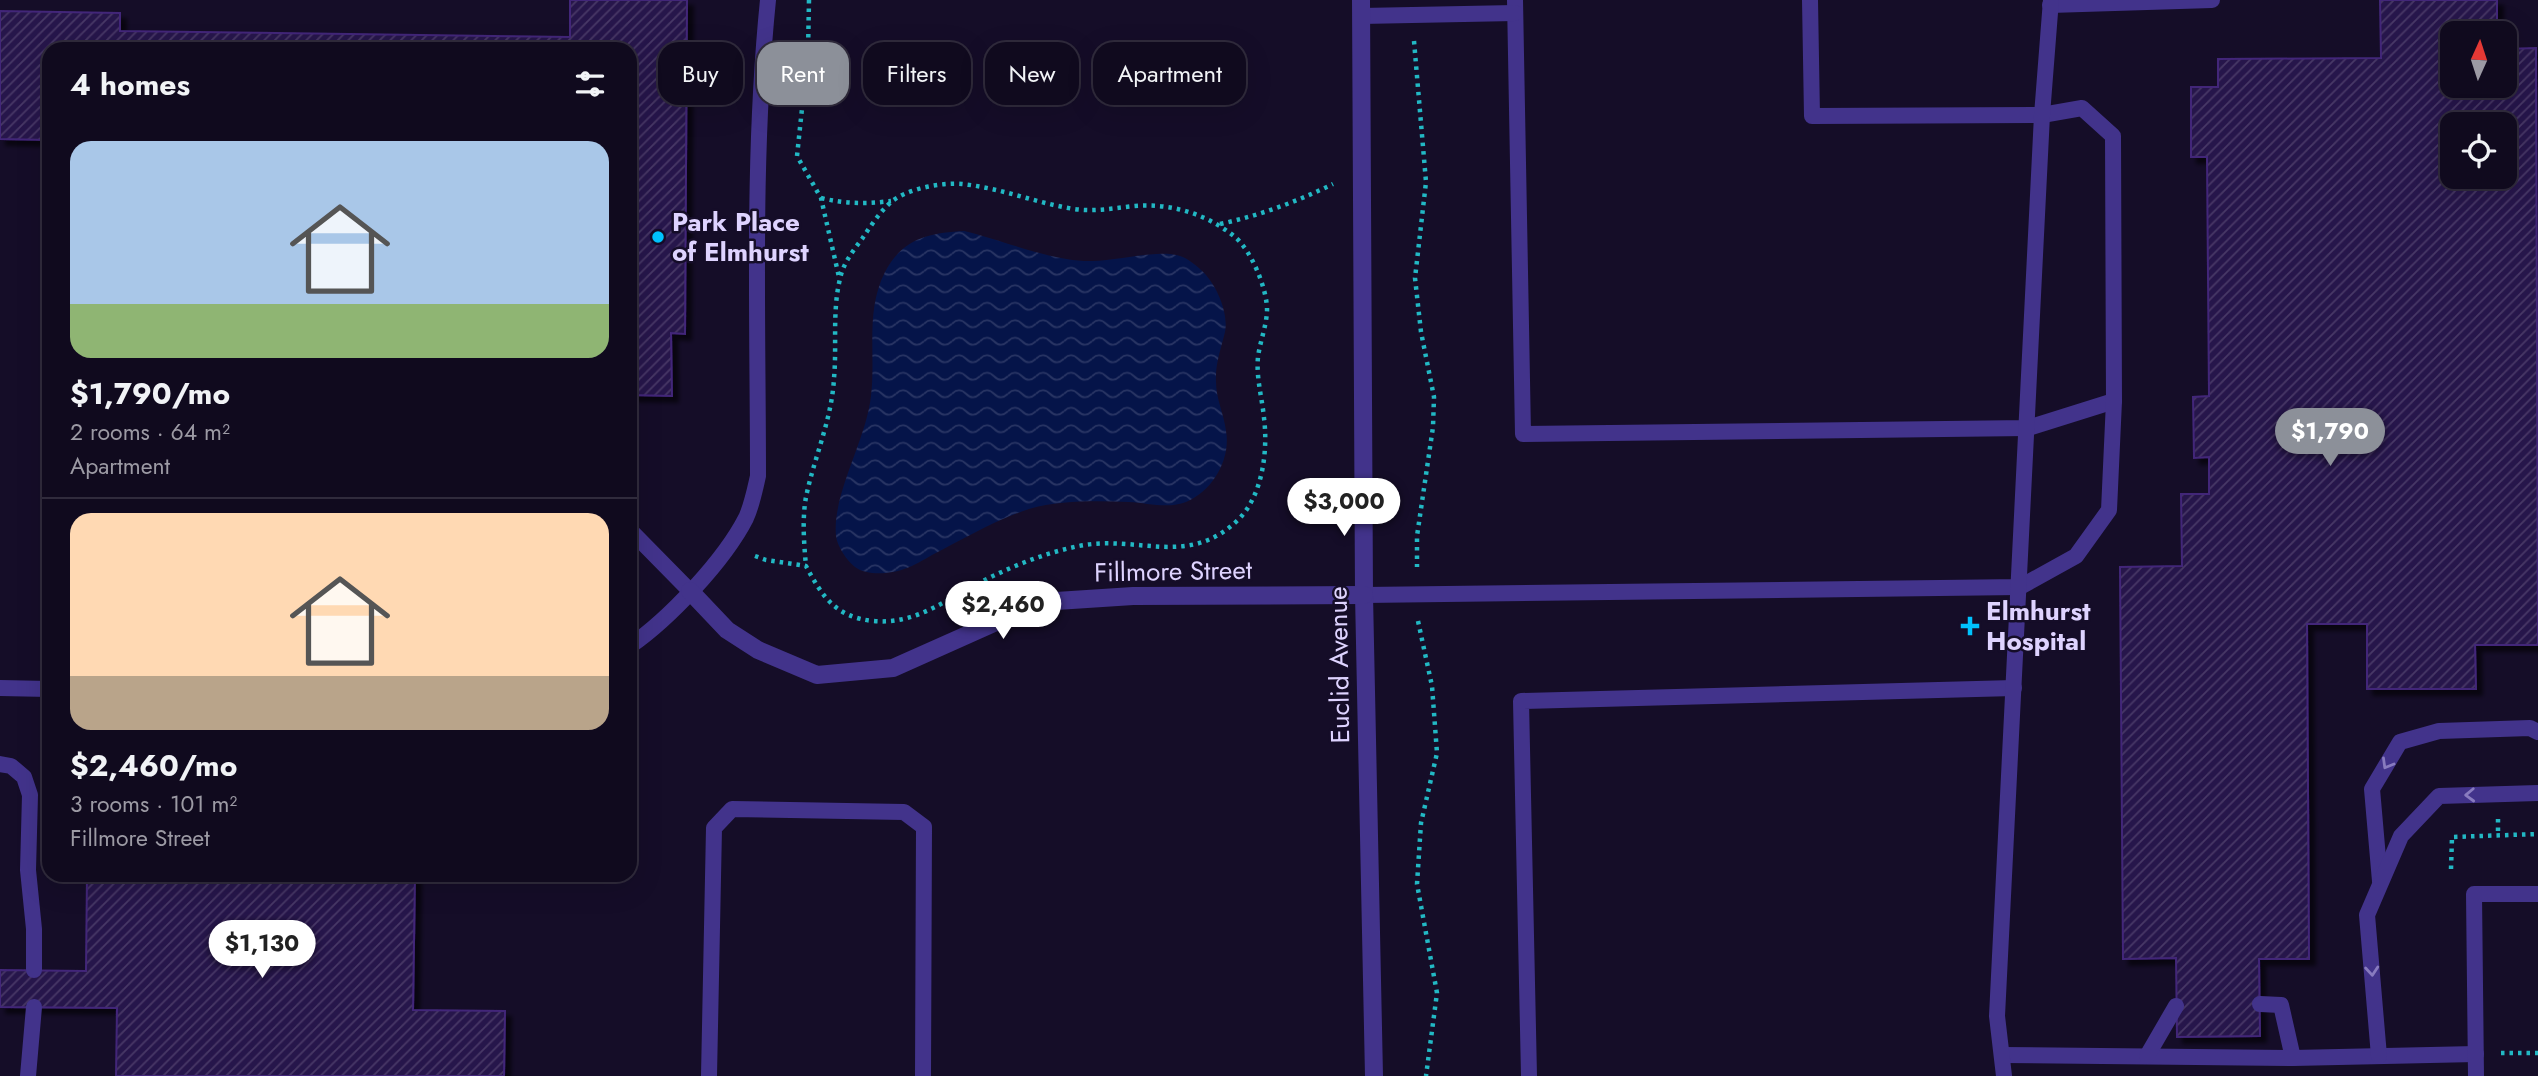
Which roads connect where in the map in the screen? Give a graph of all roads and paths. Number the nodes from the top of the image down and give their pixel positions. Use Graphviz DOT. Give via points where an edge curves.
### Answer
graph roads {
  1 [pos="768,0"];
  2 [pos="809,0"];
  3 [pos="1810,0"];
  4 [pos="2212,0"];
  5 [pos="2050,3"];
  6 [pos="1515,7"];
  7 [pos="1361,8"];
  8 [pos="1414,15"];
  9 [pos="2042,115"];
  10 [pos="1361,170"];
  11 [pos="821,198"];
  12 [pos="891,201"];
  13 [pos="1219,224"];
  14 [pos="840,279"];
  15 [pos="2113,401"];
  16 [pos="2028,428"];
  17 [pos="637,537"];
  18 [pos="728,546"];
  19 [pos="806,566"];
  20 [pos="2020,587"];
  21 [pos="691,591"];
  22 [pos="1364,595"];
  23 [pos="1417,595"];
  24 [pos="637,641"];
  25 [pos="0,688"];
  26 [pos="2014,688"];
  27 [pos="42,689"];
  28 [pos="2538,732"];
  29 [pos="0,764"];
  30 [pos="2538,793"];
  31 [pos="2538,834"];
  32 [pos="2451,869"];
  33 [pos="2380,886"];
  34 [pos="2538,894"];
  35 [pos="34,970"];
  36 [pos="2260,1004"];
  37 [pos="2176,1006"];
  38 [pos="34,1007"];
  39 [pos="2538,1053"];
  40 [pos="2476,1054"];
  41 [pos="2002,1055"];
  42 [pos="2147,1056"];
  43 [pos="2379,1056"];
  44 [pos="2293,1058"];
  45 [pos="28,1076"];
  46 [pos="709,1076"];
  47 [pos="923,1076"];
  48 [pos="1374,1076"];
  49 [pos="1426,1076"];
  50 [pos="1529,1076"];
  51 [pos="2004,1076"];
  52 [pos="2476,1076"];
  1 -- 18 [label="lane" via="757,202 758,476 747,516"];
  2 -- 11 [label="path" via="797,156"];
  3 -- 9 [label="lane" via="1812,116"];
  4 -- 5 [label="lane"];
  5 -- 9 [label="lane"];
  6 -- 8 [label="lane"];
  6 -- 16 [label="lane" via="1523,434"];
  7 -- 8 [label="lane"];
  7 -- 10 [label="street, Euclid Avenue"];
  8 -- 23 [label="path" via="1426,182 1415,278 1434,397 1418,536"];
  9 -- 15 [label="lane" via="2082,108 2113,136"];
  9 -- 16 [label="lane"];
  10 -- 13 [label="path" via="1294,203"];
  10 -- 22 [label="street, Euclid Avenue"];
  11 -- 12 [label="path" via="862,204"];
  11 -- 14 [label="path"];
  12 -- 13 [label="path" via="927,186 957,183 1074,209 1173,207"];
  12 -- 14 [label="path" via="848,257"];
  13 -- 19 [label="path" via="1241,242 1254,264 1268,310 1258,358 1264,467 1242,516 1197,545 1168,549 1121,543 1082,545 1039,556 905,620 871,621 845,613 821,596"];
  14 -- 19 [label="path" via="834,379 806,499"];
  15 -- 16 [label="lane"];
  15 -- 20 [label="lane" via="2109,510 2076,556"];
  16 -- 20 [label="lane"];
  17 -- 21 [label="lane"];
  18 -- 19 [label="path" via="766,560"];
  18 -- 21 [label="lane"];
  20 -- 23 [label="lane"];
  20 -- 26 [label="lane"];
  21 -- 22 [label="street, Fillmore Street" via="727,630 758,650 817,676 893,668 1041,602 1133,596"];
  21 -- 24 [label="lane"];
  22 -- 23 [label="lane"];
  22 -- 48 [label="street, Euclid Avenue"];
  23 -- 49 [label="path" via="1437,753 1421,824 1418,884 1437,993"];
  25 -- 27 [label="lane"];
  26 -- 41 [label="lane" via="1997,1016"];
  26 -- 50 [label="lane" via="1521,701"];
  28 -- 33 [label="lane, one-way" via="2530,728 2439,731 2400,741 2372,789"];
  29 -- 35 [label="lane" via="24,777 30,795 28,870"];
  30 -- 33 [label="lane, one-way" via="2439,796 2401,836"];
  31 -- 32 [label="path" via="2452,837"];
  33 -- 43 [label="lane, one-way" via="2367,915"];
  34 -- 40 [label="lane" via="2473,894"];
  36 -- 44 [label="lane" via="2281,1005"];
  37 -- 42 [label="lane"];
  38 -- 45 [label="lane"];
  39 -- 40 [label="path"];
  40 -- 43 [label="lane"];
  40 -- 52 [label="lane"];
  41 -- 42 [label="lane"];
  41 -- 51 [label="lane"];
  42 -- 44 [label="lane"];
  43 -- 44 [label="lane"];
  46 -- 47 [label="lane" via="714,828 732,809 904,812 924,827"];
}
